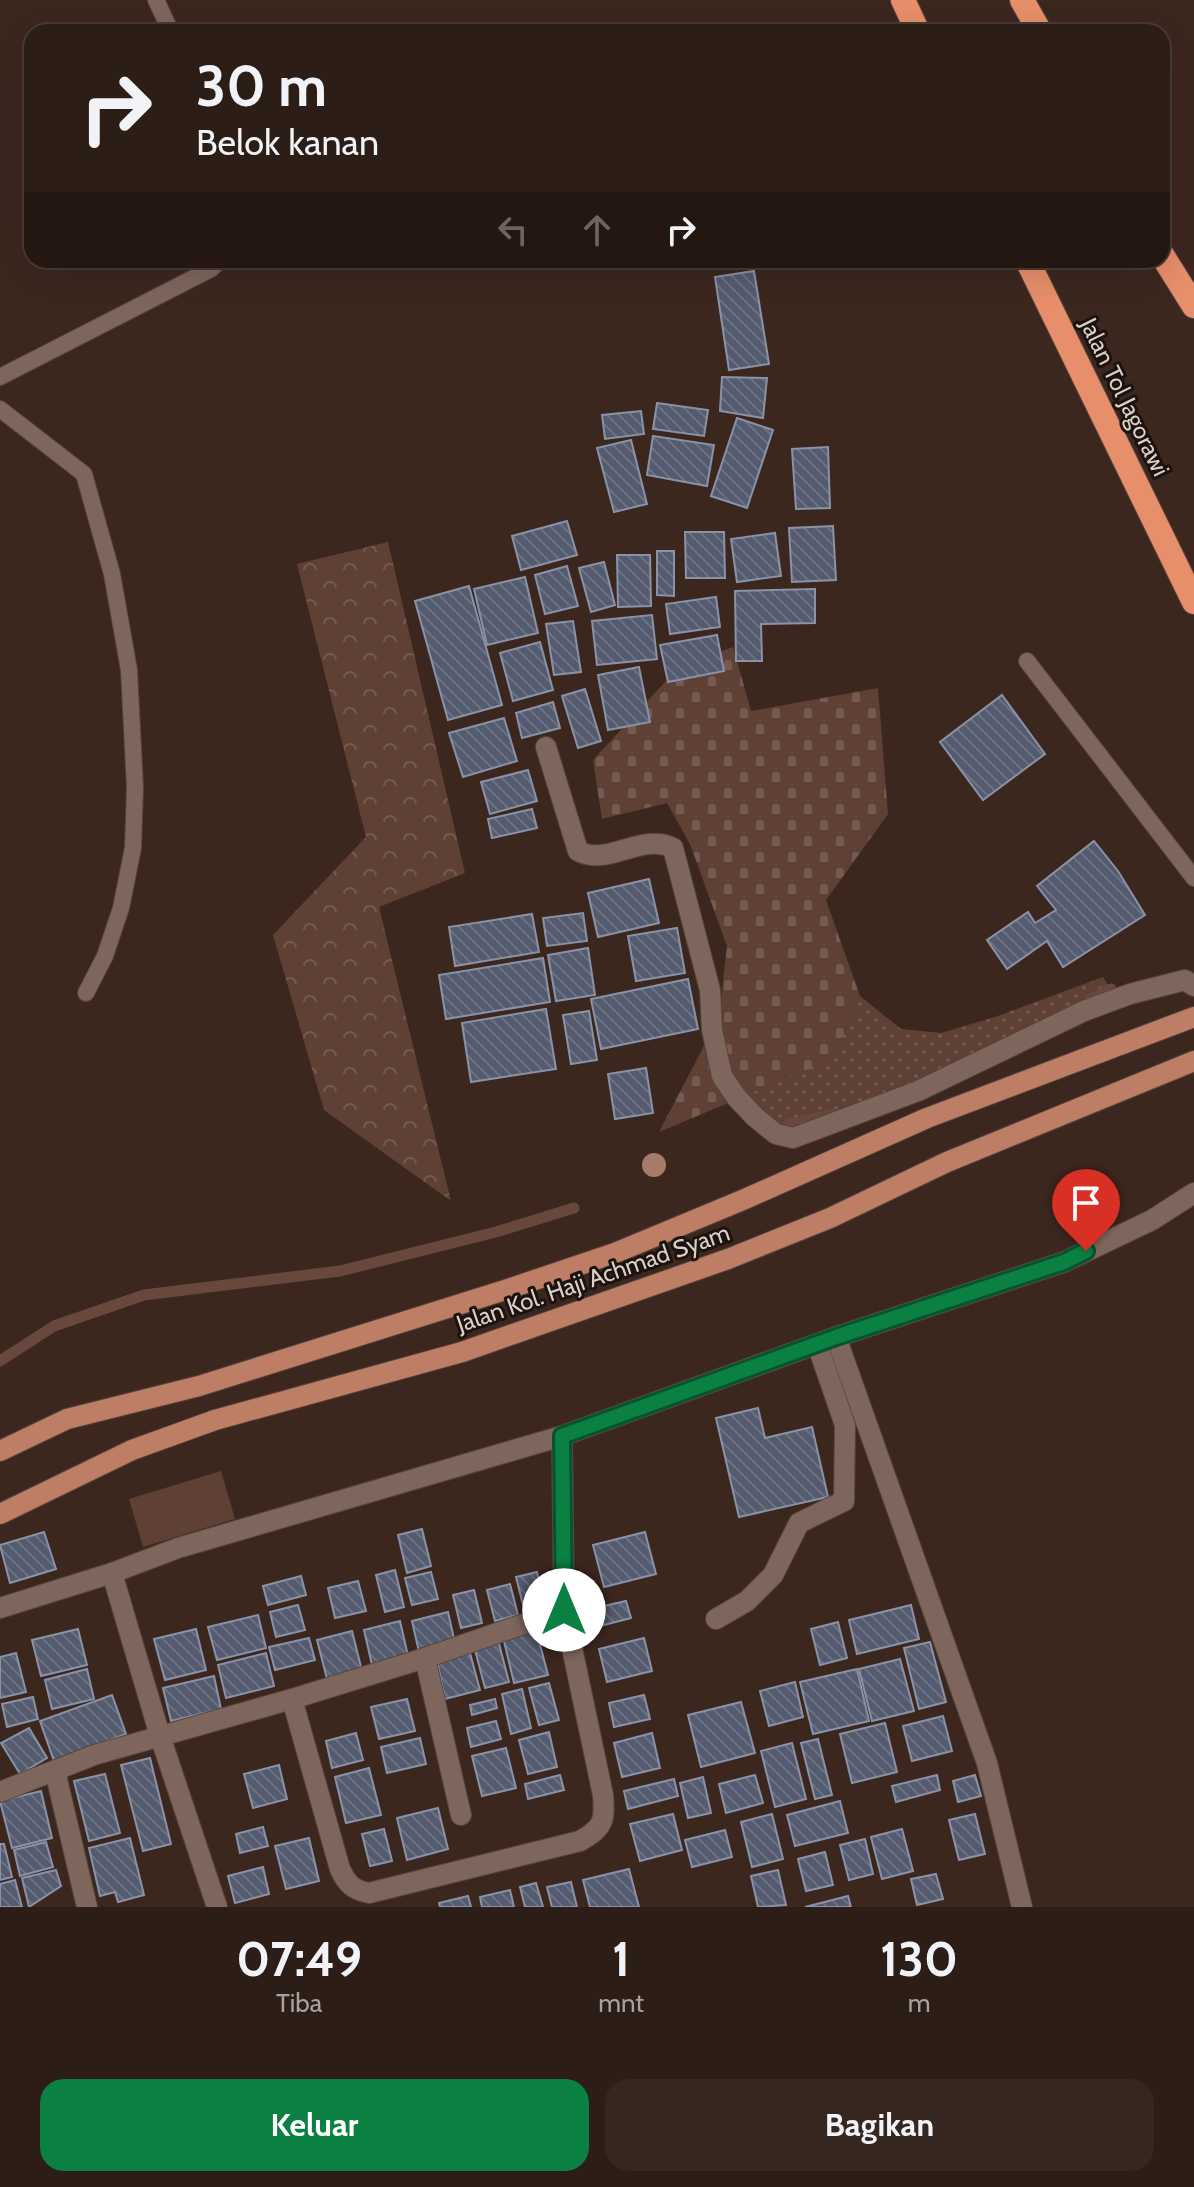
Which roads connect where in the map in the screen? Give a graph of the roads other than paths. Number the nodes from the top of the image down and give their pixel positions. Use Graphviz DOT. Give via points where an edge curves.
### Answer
graph roads {
  1 [pos="156,0"];
  2 [pos="903,0"];
  3 [pos="1022,0"];
  4 [pos="167,24"];
  5 [pos="914,24"];
  6 [pos="1036,24"];
  7 [pos="212,268"];
  8 [pos="1031,268"];
  9 [pos="1170,268"];
  10 [pos="1194,306"];
  11 [pos="0,377"];
  12 [pos="0,409"];
  13 [pos="1194,602"];
  14 [pos="1027,661"];
  15 [pos="546,747"];
  16 [pos="1194,878"];
  17 [pos="1194,986"];
  18 [pos="86,993"];
  19 [pos="1194,1017"];
  20 [pos="1185,1064"];
  21 [pos="1194,1193"];
  22 [pos="827,1341"];
  23 [pos="562,1436"];
  24 [pos="0,1451"];
  25 [pos="0,1514"];
  26 [pos="112,1573"];
  27 [pos="0,1608"];
  28 [pos="564,1610"];
  29 [pos="716,1619"];
  30 [pos="425,1658"];
  31 [pos="292,1699"];
  32 [pos="160,1736"];
  33 [pos="55,1771"];
  34 [pos="0,1792"];
  35 [pos="461,1815"];
  36 [pos="80,1905"];
  37 [pos="217,1907"];
  38 [pos="1022,1907"];
  1 -- 4 [label="lane"];
  2 -- 5 [label="highway"];
  3 -- 6 [label="highway"];
  7 -- 11 [label="lane"];
  8 -- 13 [label="highway, Jalan Tol Jagorawi"];
  9 -- 10 [label="highway"];
  12 -- 18 [label="lane" via="84,474 112,574 129,670 133,848 121,908"];
  14 -- 16 [label="lane"];
  15 -- 17 [label="street" via="578,851 598,855 650,842 673,848 710,990 722,1076 737,1098 776,1134 793,1138 918,1091 1117,999 1185,980"];
  19 -- 24 [label="main road, Jalan Kol. Haji Achmad Syam" via="927,1118 615,1253 199,1386 67,1419"];
  20 -- 25 [label="main road, Jalan Kol. Haji Achmad Syam" via="728,1259 462,1352 215,1420 132,1450"];
  21 -- 22 [label="street" via="1152,1220 1064,1262"];
  22 -- 23 [label="street"];
  22 -- 29 [label="street" via="845,1425 844,1501 799,1523 773,1575 747,1601"];
  22 -- 38 [label="street" via="987,1763"];
  23 -- 26 [label="street" via="178,1548"];
  23 -- 28 [label="street"];
  26 -- 27 [label="street"];
  26 -- 32 [label="street"];
  28 -- 30 [label="street"];
  28 -- 31 [label="street" via="605,1817 580,1841 369,1893 357,1891 340,1869"];
  30 -- 31 [label="street"];
  30 -- 35 [label="street"];
  31 -- 32 [label="street"];
  32 -- 33 [label="street"];
  32 -- 37 [label="street"];
  33 -- 34 [label="street"];
  33 -- 36 [label="street"];
}
